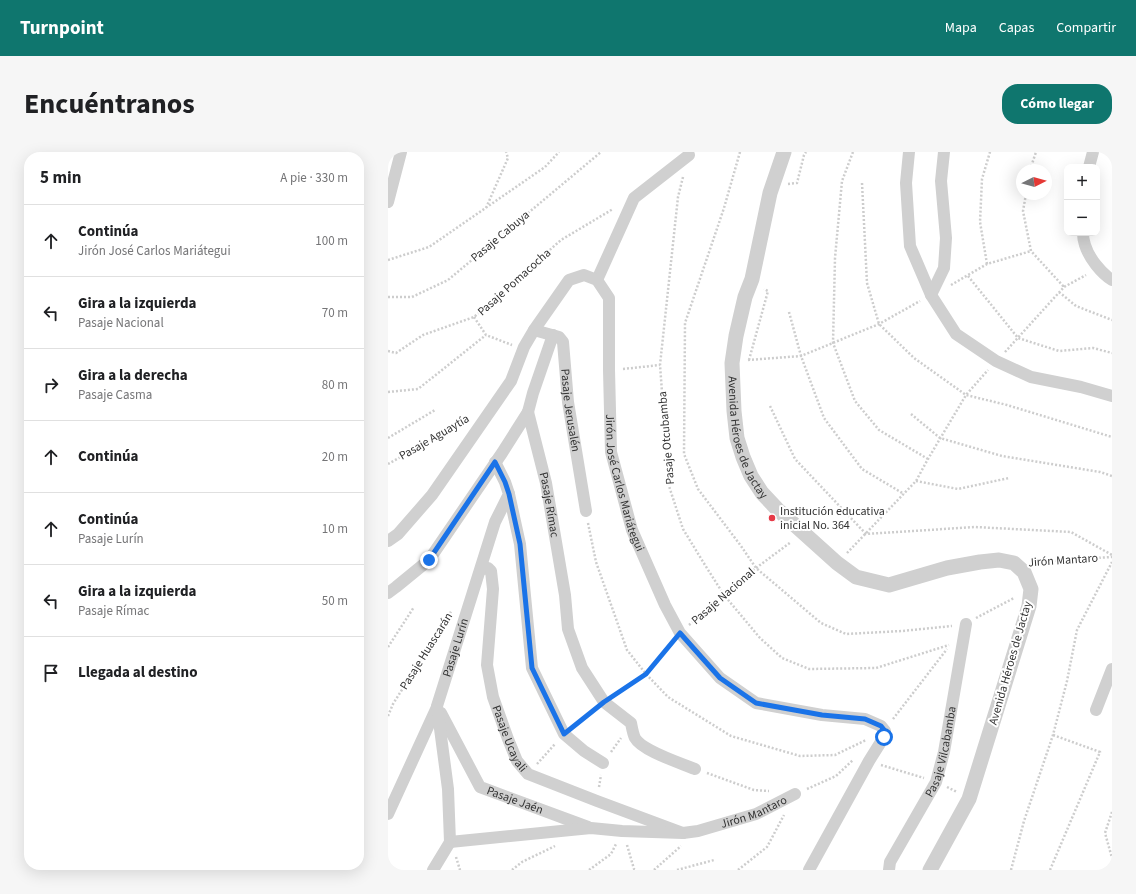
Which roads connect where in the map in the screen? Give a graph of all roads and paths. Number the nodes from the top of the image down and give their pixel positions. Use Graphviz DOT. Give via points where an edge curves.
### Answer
graph roads {
  1 [pos="401,152"];
  2 [pos="506,152"];
  3 [pos="559,152"];
  4 [pos="601,152"];
  5 [pos="784,152"];
  6 [pos="853,152"];
  7 [pos="909,152"];
  8 [pos="944,152"];
  9 [pos="990,152"];
  10 [pos="1036,152"];
  11 [pos="1093,152"];
  12 [pos="689,155"];
  13 [pos="1032,164"];
  14 [pos="1091,164"];
  15 [pos="391,175"];
  16 [pos="634,198"];
  17 [pos="1025,200"];
  18 [pos="388,202"];
  19 [pos="486,208"];
  20 [pos="1083,236"];
  21 [pos="1031,251"];
  22 [pos="388,260"];
  23 [pos="988,264"];
  24 [pos="1099,268"];
  25 [pos="968,276"];
  26 [pos="752,279"];
  27 [pos="597,280"];
  28 [pos="1112,280"];
  29 [pos="1064,286"];
  30 [pos="1059,292"];
  31 [pos="931,295"];
  32 [pos="388,297"];
  33 [pos="789,312"];
  34 [pos="474,317"];
  35 [pos="1112,320"];
  36 [pos="534,330"];
  37 [pos="486,335"];
  38 [pos="553,335"];
  39 [pos="1018,338"];
  40 [pos="832,342"];
  41 [pos="511,345"];
  42 [pos="524,347"];
  43 [pos="388,351"];
  44 [pos="509,351"];
  45 [pos="1112,353"];
  46 [pos="801,356"];
  47 [pos="749,360"];
  48 [pos="996,361"];
  49 [pos="732,362"];
  50 [pos="660,365"];
  51 [pos="609,370"];
  52 [pos="388,392"];
  53 [pos="1112,396"];
  54 [pos="770,406"];
  55 [pos="435,410"];
  56 [pos="528,412"];
  57 [pos="911,414"];
  58 [pos="470,418"];
  59 [pos="388,438"];
  60 [pos="940,438"];
  61 [pos="928,459"];
  62 [pos="495,462"];
  63 [pos="388,464"];
  64 [pos="1112,476"];
  65 [pos="1009,478"];
  66 [pos="916,481"];
  67 [pos="509,494"];
  68 [pos="904,494"];
  69 [pos="586,511"];
  70 [pos="804,533"];
  71 [pos="866,534"];
  72 [pos="388,541"];
  73 [pos="1112,556"];
  74 [pos="1112,562"];
  75 [pos="837,563"];
  76 [pos="1014,563"];
  77 [pos="481,569"];
  78 [pos="1031,590"];
  79 [pos="388,593"];
  80 [pos="724,595"];
  81 [pos="414,607"];
  82 [pos="452,609"];
  83 [pos="966,624"];
  84 [pos="680,633"];
  85 [pos="388,647"];
  86 [pos="1112,669"];
  87 [pos="604,702"];
  88 [pos="437,706"];
  89 [pos="1096,710"];
  90 [pos="388,716"];
  91 [pos="885,731"];
  92 [pos="564,734"];
  93 [pos="1053,735"];
  94 [pos="858,756"];
  95 [pos="869,761"];
  96 [pos="603,763"];
  97 [pos="695,769"];
  98 [pos="528,774"];
  99 [pos="936,782"];
  100 [pos="795,794"];
  101 [pos="969,799"];
  102 [pos="1112,812"];
  103 [pos="388,814"];
  104 [pos="591,828"];
  105 [pos="622,831"];
  106 [pos="698,831"];
  107 [pos="683,832"];
  108 [pos="450,842"];
  109 [pos="557,845"];
  110 [pos="1112,858"];
  111 [pos="714,860"];
  112 [pos="433,870"];
  113 [pos="512,870"];
  114 [pos="589,870"];
  115 [pos="636,870"];
  116 [pos="654,870"];
  117 [pos="676,870"];
  118 [pos="810,870"];
  119 [pos="889,870"];
  120 [pos="930,870"];
  121 [pos="1011,870"];
  122 [pos="1050,870"];
  1 -- 15 [label="street"];
  2 -- 19 [label="path" via="508,158"];
  3 -- 19 [label="path" via="545,167"];
  4 -- 32 [label="path, Pasaje Cabuya" via="448,280 412,297"];
  5 -- 26 [label="street, Avenida Héroes de Jactay" via="770,193"];
  6 -- 40 [label="path" via="842,181 835,258"];
  7 -- 31 [label="street" via="906,184 910,246"];
  8 -- 31 [label="street" via="941,181 946,238 944,268"];
  9 -- 23 [label="path" via="982,179 980,222"];
  10 -- 13 [label="path"];
  11 -- 14 [label="street"];
  12 -- 16 [label="street"];
  12 -- 50 [label="path, Pasaje Otcubamba" via="678,197"];
  15 -- 18 [label="street"];
  16 -- 27 [label="street"];
  16 -- 34 [label="path, Pasaje Pomacocha" via="561,240"];
  17 -- 21 [label="path" via="1023,211"];
  19 -- 22 [label="path" via="429,247"];
  20 -- 24 [label="street" via="1085,246"];
  21 -- 23 [label="path"];
  21 -- 29 [label="path"];
  23 -- 25 [label="path"];
  24 -- 28 [label="street"];
  24 -- 29 [label="path"];
  25 -- 31 [label="path"];
  25 -- 39 [label="path"];
  26 -- 47 [label="path" via="768,292"];
  26 -- 49 [label="street, Avenida Héroes de Jactay" via="736,336"];
  27 -- 36 [label="street" via="584,275 569,280"];
  27 -- 51 [label="street, Jirón José Carlos Mariátegui" via="609,298"];
  29 -- 30 [label="path"];
  30 -- 35 [label="path" via="1076,306"];
  30 -- 39 [label="path"];
  31 -- 40 [label="path" via="879,324"];
  31 -- 48 [label="street" via="956,334"];
  33 -- 46 [label="path"];
  34 -- 37 [label="path"];
  34 -- 43 [label="path, Pasaje Pomacocha" via="423,335 396,353"];
  36 -- 38 [label="street"];
  36 -- 42 [label="street"];
  37 -- 41 [label="path"];
  37 -- 52 [label="path" via="418,389"];
  38 -- 56 [label="street"];
  38 -- 69 [label="street, Pasaje Jerusalén" via="563,342 568,402"];
  39 -- 45 [label="path" via="1059,351 1093,348"];
  39 -- 48 [label="path"];
  40 -- 46 [label="path"];
  40 -- 61 [label="path" via="855,401 879,430"];
  41 -- 42 [label="path"];
  41 -- 44 [label="path"];
  42 -- 72 [label="street" via="511,381 432,496 398,534"];
  46 -- 47 [label="path"];
  46 -- 68 [label="path" via="824,418 862,469"];
  47 -- 49 [label="path"];
  48 -- 53 [label="street" via="1031,377"];
  48 -- 60 [label="path" via="966,395"];
  49 -- 70 [label="street, Avenida Héroes de Jactay" via="738,438 751,476 762,493"];
  50 -- 51 [label="path"];
  50 -- 80 [label="path, Pasaje Otcubamba" via="669,486 683,529"];
  51 -- 84 [label="street, Jirón José Carlos Mariátegui" via="611,452 632,530 664,605"];
  54 -- 71 [label="path" via="796,459"];
  55 -- 59 [label="path"];
  56 -- 62 [label="street"];
  56 -- 87 [label="street, Pasaje Rímac" via="546,483 565,595 568,629 582,668"];
  57 -- 60 [label="path"];
  58 -- 63 [label="path, Pasaje Aguaytía"];
  60 -- 61 [label="path"];
  60 -- 64 [label="path" via="1002,456"];
  61 -- 66 [label="path"];
  62 -- 67 [label="street"];
  62 -- 79 [label="street" via="429,560"];
  65 -- 66 [label="path" via="958,489"];
  66 -- 68 [label="path"];
  67 -- 77 [label="street, Pasaje Lurín" via="495,522"];
  67 -- 92 [label="street" via="520,544 532,668"];
  68 -- 71 [label="path"];
  70 -- 75 [label="street, Avenida Héroes de Jactay"];
  70 -- 80 [label="path, Pasaje Nacional"];
  71 -- 73 [label="path" via="975,527 1071,532"];
  71 -- 75 [label="path"];
  73 -- 76 [label="path, Jirón Mantaro"];
  74 -- 93 [label="path" via="1077,630"];
  75 -- 76 [label="street, Avenida Héroes de Jactay" via="856,577 889,585 947,568 980,562 999,560"];
  76 -- 78 [label="street, Avenida Héroes de Jactay" via="1024,572"];
  77 -- 88 [label="street, Pasaje Lurín"];
  77 -- 98 [label="street, Pasaje Ucayali" via="488,568 491,571 493,589 487,665 493,697 517,761"];
  78 -- 83 [label="path"];
  78 -- 101 [label="street, Avenida Héroes de Jactay" via="1029,606"];
  80 -- 84 [label="path, Pasaje Nacional"];
  80 -- 91 [label="path, Pasaje Otcubamba" via="760,638 782,658 810,668 876,668 950,645"];
  81 -- 85 [label="path"];
  82 -- 90 [label="path, Pasaje Huascarán"];
  83 -- 99 [label="street, Pasaje Vilcabamba" via="944,752"];
  84 -- 87 [label="path, Pasaje Nacional" via="646,674"];
  84 -- 91 [label="street, Jirón José Carlos Mariátegui" via="720,678 756,703 822,715 865,719 881,726"];
  86 -- 89 [label="street"];
  87 -- 92 [label="path, Pasaje Nacional"];
  87 -- 97 [label="street, Pasaje Rímac" via="631,723 634,738 641,745"];
  88 -- 103 [label="street"];
  88 -- 104 [label="street, Pasaje Jaén" via="480,787"];
  88 -- 108 [label="street, Pasaje Lurín" via="448,789"];
  91 -- 95 [label="street"];
  92 -- 96 [label="street"];
  92 -- 98 [label="path, Pasaje Nacional"];
  93 -- 121 [label="path" via="1024,821"];
  93 -- 122 [label="path" via="1100,752"];
  94 -- 100 [label="path, Jirón Mantaro" via="836,776"];
  95 -- 99 [label="path"];
  95 -- 118 [label="street"];
  98 -- 107 [label="street, Pasaje Ucayali" via="597,802"];
  99 -- 101 [label="path"];
  99 -- 119 [label="street, Pasaje Vilcabamba" via="890,862"];
  100 -- 106 [label="street, Jirón Mantaro" via="756,814"];
  101 -- 120 [label="street, Avenida Héroes de Jactay"];
  102 -- 110 [label="path" via="1105,833"];
  104 -- 105 [label="street, Jirón Mantaro"];
  104 -- 108 [label="street, Jirón Mantaro"];
  105 -- 107 [label="street, Jirón Mantaro"];
  105 -- 114 [label="path" via="611,854"];
  105 -- 115 [label="path"];
  106 -- 107 [label="street, Jirón Mantaro"];
  106 -- 116 [label="path"];
  108 -- 112 [label="street"];
  109 -- 113 [label="path" via="522,862"];
  111 -- 117 [label="path"];
}
